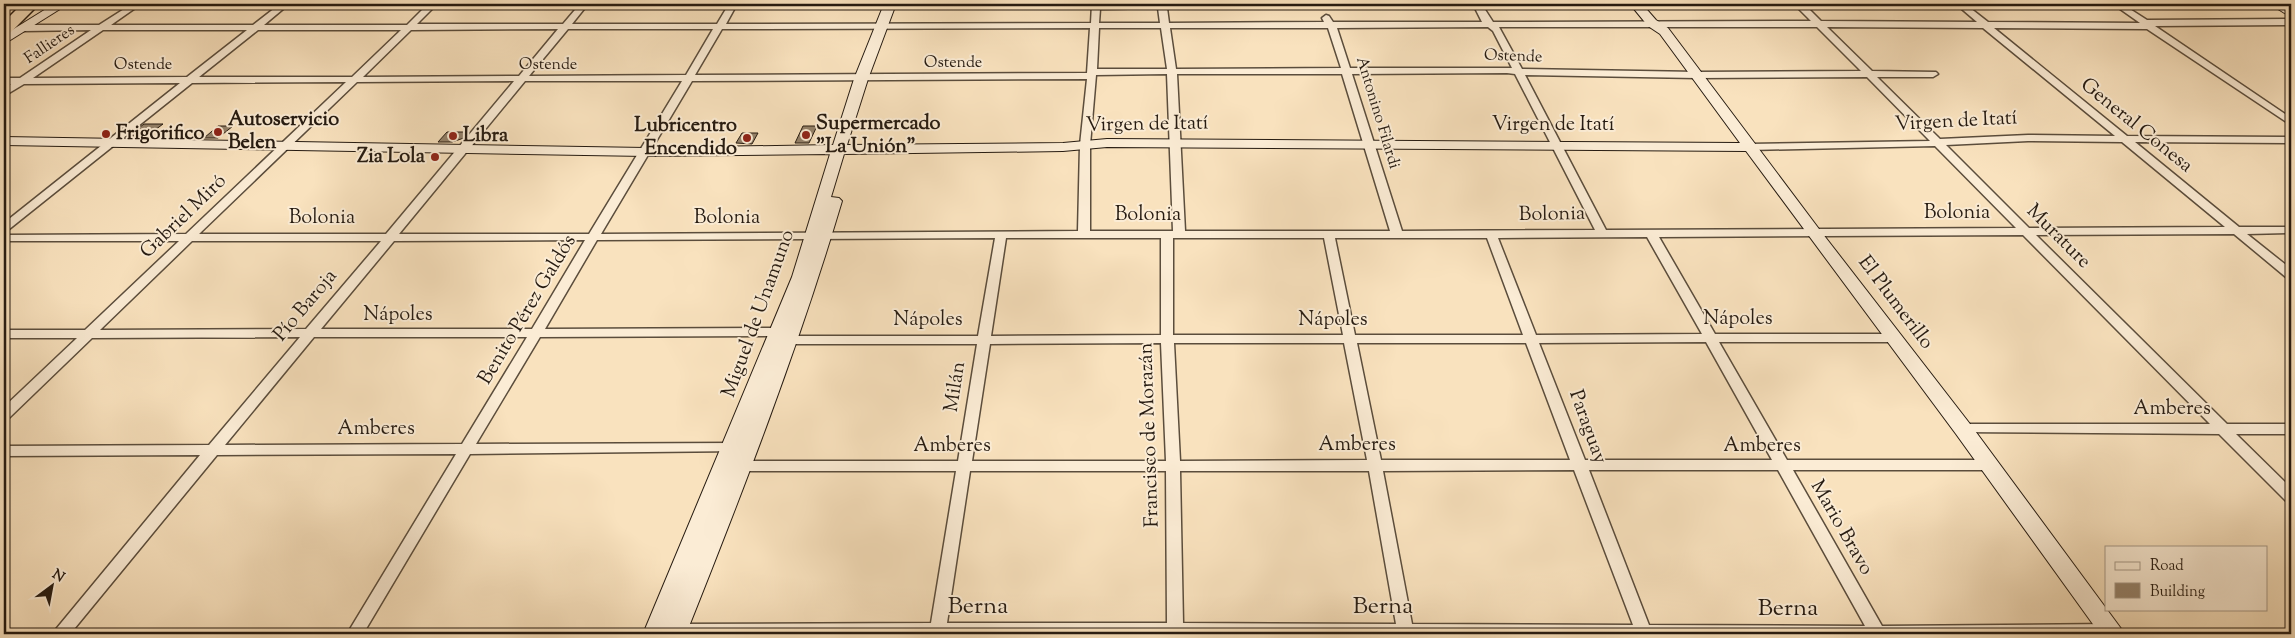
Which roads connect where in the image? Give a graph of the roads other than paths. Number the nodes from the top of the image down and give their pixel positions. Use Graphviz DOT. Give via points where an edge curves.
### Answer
graph roads {
  1 [pos="8,4"];
  2 [pos="19,4"];
  3 [pos="31,4"];
  4 [pos="62,4"];
  5 [pos="137,4"];
  6 [pos="285,4"];
  7 [pos="433,4"];
  8 [pos="584,4"];
  9 [pos="733,4"];
  10 [pos="890,4"];
  11 [pos="901,4"];
  12 [pos="1320,4"];
  13 [pos="1636,4"];
  14 [pos="1799,4"];
  15 [pos="1856,4"];
  16 [pos="1960,4"];
  17 [pos="2117,4"];
  18 [pos="2276,4"];
  19 [pos="1096,5"];
  20 [pos="1162,5"];
  21 [pos="1479,5"];
  22 [pos="4,6"];
  23 [pos="4,13"];
  24 [pos="2291,13"];
  25 [pos="2291,22"];
  26 [pos="1330,24"];
  27 [pos="1818,24"];
  28 [pos="1986,24"];
  29 [pos="2147,24"];
  30 [pos="1492,25"];
  31 [pos="1656,25"];
  32 [pos="565,26"];
  33 [pos="720,26"];
  34 [pos="887,26"];
  35 [pos="1095,26"];
  36 [pos="1165,26"];
  37 [pos="407,27"];
  38 [pos="24,28"];
  39 [pos="103,28"];
  40 [pos="255,28"];
  41 [pos="4,30"];
  42 [pos="4,40"];
  43 [pos="1346,71"];
  44 [pos="1172,72"];
  45 [pos="1519,72"];
  46 [pos="1092,74"];
  47 [pos="1933,74"];
  48 [pos="1697,75"];
  49 [pos="1869,75"];
  50 [pos="867,78"];
  51 [pos="688,79"];
  52 [pos="189,80"];
  53 [pos="351,80"];
  54 [pos="522,80"];
  55 [pos="4,81"];
  56 [pos="22,81"];
  57 [pos="4,93"];
  58 [pos="2291,122"];
  59 [pos="2123,139"];
  60 [pos="2291,140"];
  61 [pos="4,141"];
  62 [pos="112,142"];
  63 [pos="1175,143"];
  64 [pos="1367,144"];
  65 [pos="1938,144"];
  66 [pos="285,145"];
  67 [pos="1085,146"];
  68 [pos="1557,146"];
  69 [pos="1750,147"];
  70 [pos="462,148"];
  71 [pos="845,149"];
  72 [pos="646,152"];
  73 [pos="4,228"];
  74 [pos="2236,230"];
  75 [pos="2291,230"];
  76 [pos="2026,231"];
  77 [pos="1813,232"];
  78 [pos="1602,233"];
  79 [pos="1651,233"];
  80 [pos="1001,234"];
  81 [pos="1084,234"];
  82 [pos="1173,234"];
  83 [pos="1397,234"];
  84 [pos="1491,234"];
  85 [pos="1329,235"];
  86 [pos="818,236"];
  87 [pos="390,237"];
  88 [pos="593,237"];
  89 [pos="4,238"];
  90 [pos="188,238"];
  91 [pos="2291,275"];
  92 [pos="4,334"];
  93 [pos="90,334"];
  94 [pos="308,334"];
  95 [pos="536,334"];
  96 [pos="784,336"];
  97 [pos="984,338"];
  98 [pos="1350,338"];
  99 [pos="1532,338"];
  100 [pos="1712,338"];
  101 [pos="1892,338"];
  102 [pos="1168,339"];
  103 [pos="4,415"];
  104 [pos="1963,429"];
  105 [pos="2225,429"];
  106 [pos="2291,429"];
  107 [pos="467,448"];
  108 [pos="730,448"];
  109 [pos="748,448"];
  110 [pos="214,449"];
  111 [pos="4,451"];
  112 [pos="725,465"];
  113 [pos="1375,465"];
  114 [pos="1989,465"];
  115 [pos="964,466"];
  116 [pos="1172,466"];
  117 [pos="1580,466"];
  118 [pos="1782,466"];
  119 [pos="742,467"];
  120 [pos="2291,497"];
  121 [pos="1175,632"];
  122 [pos="1406,632"];
  123 [pos="655,633"];
  124 [pos="675,633"];
  125 [pos="937,633"];
  126 [pos="1643,633"];
  127 [pos="2112,633"];
  128 [pos="60,634"];
  129 [pos="355,634"];
  130 [pos="1878,634"];
  1 -- 22 [label="highway"];
  2 -- 23 [label="highway"];
  3 -- 41 [label="highway"];
  4 -- 38 [label="street"];
  5 -- 39 [label="street, Fallieres"];
  6 -- 40 [label="street"];
  7 -- 37 [label="street, Gabriel Miró"];
  8 -- 32 [label="street, Pío Baroja"];
  9 -- 33 [label="street, Benito Pérez Galdós"];
  10 -- 34 [label="street, Miguel de Unamuno"];
  11 -- 34 [label="street, Miguel de Unamuno"];
  12 -- 20 [label="street"];
  12 -- 21 [label="street"];
  12 -- 26 [label="street, Antonino Filardi"];
  13 -- 14 [label="street"];
  13 -- 21 [label="street"];
  13 -- 31 [label="street, El Plumerillo"];
  14 -- 15 [label="street"];
  14 -- 27 [label="street, Murature"];
  16 -- 28 [label="street, General Conesa"];
  17 -- 29 [label="street"];
  18 -- 24 [label="street"];
  19 -- 20 [label="street"];
  19 -- 35 [label="street"];
  20 -- 36 [label="street, Francisco de Morazán"];
  21 -- 30 [label="street" via="1486,21"];
  25 -- 29 [label="street"];
  26 -- 30 [label="street"];
  26 -- 36 [label="street"];
  26 -- 43 [label="street, Antonino Filardi"];
  27 -- 28 [label="street"];
  27 -- 31 [label="street"];
  27 -- 49 [label="street, Murature"];
  28 -- 29 [label="street"];
  28 -- 59 [label="street, General Conesa"];
  29 -- 58 [label="street"];
  30 -- 31 [label="street"];
  30 -- 45 [label="street" via="1498,30"];
  31 -- 48 [label="street, El Plumerillo"];
  32 -- 33 [label="street"];
  32 -- 37 [label="street"];
  32 -- 54 [label="street, Pío Baroja"];
  33 -- 34 [label="street"];
  33 -- 51 [label="street, Benito Pérez Galdós"];
  34 -- 35 [label="street"];
  34 -- 50 [label="street, Miguel de Unamuno"];
  35 -- 36 [label="street"];
  35 -- 46 [label="street"];
  36 -- 44 [label="street, Francisco de Morazán"];
  37 -- 40 [label="street"];
  37 -- 53 [label="street, Gabriel Miró"];
  38 -- 39 [label="street"];
  38 -- 42 [label="street"];
  39 -- 40 [label="street"];
  39 -- 56 [label="street, Fallieres"];
  40 -- 52 [label="street"];
  43 -- 44 [label="street, Ostende"];
  43 -- 45 [label="street, Ostende"];
  43 -- 64 [label="street, Antonino Filardi"];
  44 -- 46 [label="street, Ostende"];
  44 -- 63 [label="street, Francisco de Morazán"];
  45 -- 48 [label="street, Ostende"];
  45 -- 68 [label="street"];
  46 -- 50 [label="street, Ostende"];
  46 -- 67 [label="street"];
  47 -- 49 [label="street, Ostende"];
  48 -- 49 [label="street, Ostende"];
  48 -- 69 [label="street, El Plumerillo"];
  49 -- 65 [label="street, Murature"];
  50 -- 51 [label="street, Ostende"];
  50 -- 71 [label="street, Miguel de Unamuno"];
  51 -- 54 [label="street, Ostende"];
  51 -- 72 [label="street, Benito Pérez Galdós"];
  52 -- 53 [label="street, Ostende"];
  52 -- 56 [label="street, Ostende"];
  52 -- 62 [label="street"];
  53 -- 54 [label="street, Ostende"];
  53 -- 66 [label="street, Gabriel Miró"];
  54 -- 70 [label="street, Pío Baroja"];
  55 -- 56 [label="street, Ostende"];
  56 -- 57 [label="street, Fallieres"];
  59 -- 60 [label="street, Virgen de Itatí"];
  59 -- 65 [label="street, Virgen de Itatí" via="2028,138"];
  59 -- 74 [label="street, General Conesa"];
  61 -- 62 [label="street, Virgen de Itatí"];
  62 -- 66 [label="street, Virgen de Itatí"];
  62 -- 73 [label="street"];
  63 -- 64 [label="street, Virgen de Itatí"];
  63 -- 67 [label="street, Virgen de Itatí"];
  63 -- 82 [label="street, Francisco de Morazán"];
  64 -- 68 [label="street, Virgen de Itatí"];
  64 -- 83 [label="street, Antonino Filardi"];
  65 -- 69 [label="street, Virgen de Itatí"];
  65 -- 76 [label="street, Murature"];
  66 -- 70 [label="street, Virgen de Itatí"];
  66 -- 90 [label="street, Gabriel Miró"];
  67 -- 71 [label="street, Virgen de Itatí"];
  67 -- 81 [label="street"];
  68 -- 69 [label="street, Virgen de Itatí"];
  68 -- 78 [label="street"];
  69 -- 77 [label="street, El Plumerillo"];
  70 -- 72 [label="street, Virgen de Itatí"];
  70 -- 87 [label="street, Pío Baroja"];
  71 -- 72 [label="street, Virgen de Itatí"];
  71 -- 86 [label="street, Miguel de Unamuno"];
  72 -- 88 [label="street, Benito Pérez Galdós"];
  74 -- 75 [label="street, Bolonia"];
  74 -- 76 [label="street, Bolonia"];
  74 -- 91 [label="street, General Conesa"];
  76 -- 77 [label="street, Bolonia"];
  76 -- 105 [label="street, Murature"];
  77 -- 79 [label="street, Bolonia"];
  77 -- 101 [label="street, El Plumerillo"];
  78 -- 79 [label="street, Bolonia"];
  78 -- 84 [label="street, Bolonia"];
  79 -- 100 [label="street, Mario Bravo"];
  80 -- 81 [label="street, Bolonia"];
  80 -- 86 [label="street, Bolonia"];
  80 -- 97 [label="street, Milán"];
  81 -- 82 [label="street, Bolonia"];
  82 -- 85 [label="street, Bolonia"];
  82 -- 102 [label="street, Francisco de Morazán"];
  83 -- 84 [label="street, Bolonia"];
  83 -- 85 [label="street, Bolonia"];
  84 -- 99 [label="street, Paraguay"];
  85 -- 98 [label="street"];
  86 -- 88 [label="street, Bolonia"];
  86 -- 96 [label="street, Miguel de Unamuno" via="800,277"];
  87 -- 88 [label="street, Bolonia"];
  87 -- 90 [label="street, Bolonia"];
  87 -- 94 [label="street, Pío Baroja"];
  88 -- 95 [label="street, Benito Pérez Galdós"];
  89 -- 90 [label="street, Bolonia"];
  90 -- 93 [label="street, Gabriel Miró"];
  92 -- 93 [label="street, Nápoles"];
  93 -- 94 [label="street, Nápoles"];
  93 -- 103 [label="street, Gabriel Miró"];
  94 -- 95 [label="street, Nápoles"];
  94 -- 110 [label="street, Pío Baroja"];
  95 -- 96 [label="street, Nápoles"];
  95 -- 107 [label="street, Benito Pérez Galdós"];
  96 -- 97 [label="street, Nápoles"];
  96 -- 108 [label="street, Miguel de Unamuno"];
  96 -- 109 [label="street, Miguel de Unamuno"];
  97 -- 102 [label="street, Nápoles"];
  97 -- 115 [label="street, Milán"];
  98 -- 99 [label="street, Nápoles"];
  98 -- 102 [label="street, Nápoles"];
  98 -- 113 [label="street"];
  99 -- 100 [label="street, Nápoles"];
  99 -- 117 [label="street, Paraguay"];
  100 -- 101 [label="street, Nápoles"];
  100 -- 118 [label="street, Mario Bravo"];
  101 -- 104 [label="street, El Plumerillo"];
  102 -- 116 [label="street, Francisco de Morazán"];
  104 -- 105 [label="street, Amberes"];
  104 -- 114 [label="street, El Plumerillo"];
  105 -- 106 [label="street, Amberes"];
  105 -- 120 [label="street, Murature"];
  107 -- 108 [label="street, Amberes"];
  107 -- 110 [label="street, Amberes"];
  107 -- 129 [label="street, Benito Pérez Galdós"];
  108 -- 109 [label="street, Amberes"];
  108 -- 112 [label="street, Miguel de Unamuno"];
  109 -- 119 [label="street, Miguel de Unamuno"];
  110 -- 111 [label="street, Amberes"];
  110 -- 128 [label="street, Pío Baroja"];
  112 -- 119 [label="street, Amberes"];
  112 -- 123 [label="street, Miguel de Unamuno"];
  113 -- 116 [label="street, Amberes"];
  113 -- 117 [label="street, Amberes"];
  113 -- 122 [label="street"];
  114 -- 118 [label="street, Amberes"];
  114 -- 127 [label="street, El Plumerillo"];
  115 -- 116 [label="street, Amberes"];
  115 -- 119 [label="street, Amberes"];
  115 -- 125 [label="street, Milán"];
  116 -- 121 [label="street, Francisco de Morazán"];
  117 -- 118 [label="street, Amberes"];
  117 -- 126 [label="street, Paraguay"];
  118 -- 130 [label="street, Mario Bravo"];
  119 -- 124 [label="street, Miguel de Unamuno"];
  121 -- 122 [label="street, Berna"];
  121 -- 125 [label="street, Berna"];
  122 -- 126 [label="street, Berna"];
  123 -- 124 [label="street, Berna"];
  124 -- 125 [label="street, Berna"];
  126 -- 130 [label="street, Berna"];
  127 -- 130 [label="street, Berna"];
}
